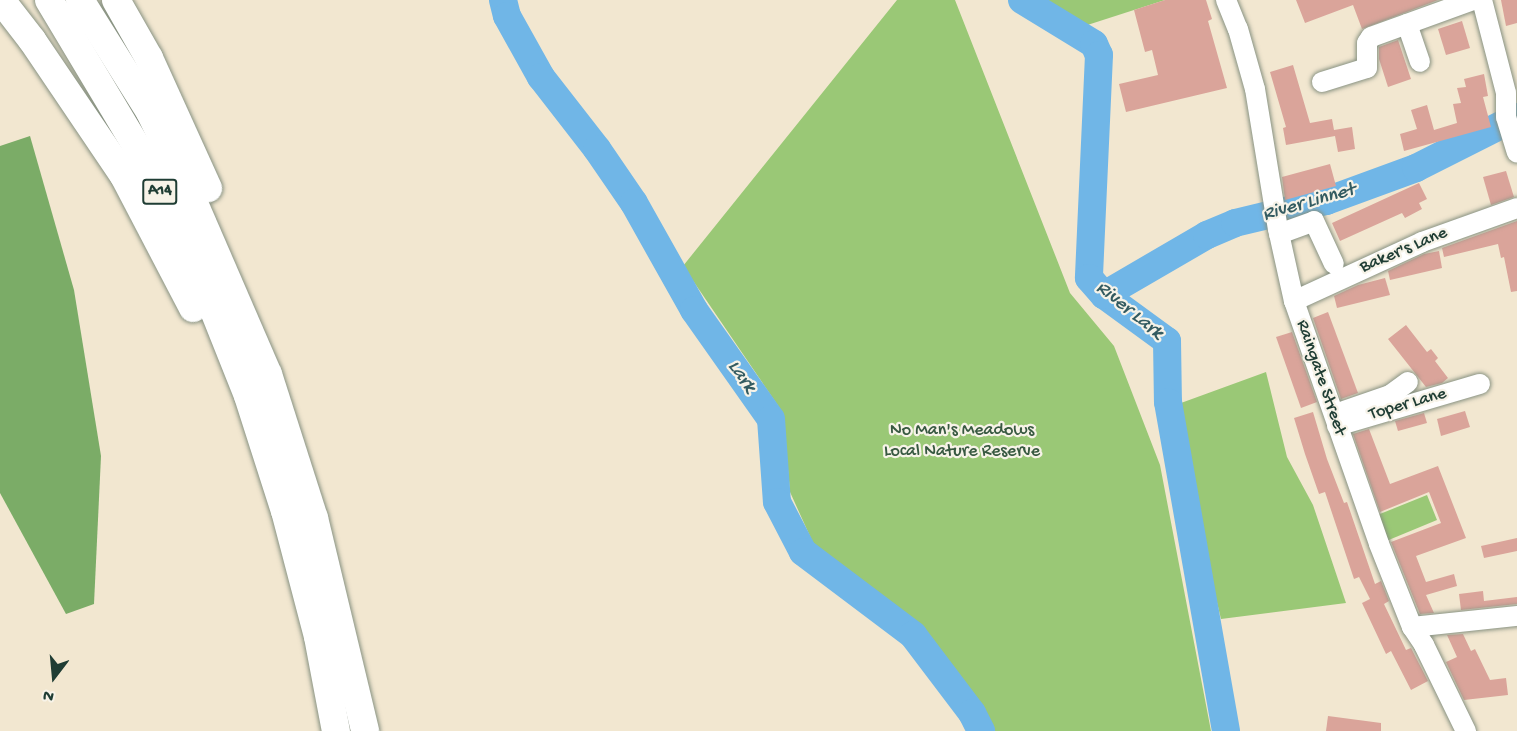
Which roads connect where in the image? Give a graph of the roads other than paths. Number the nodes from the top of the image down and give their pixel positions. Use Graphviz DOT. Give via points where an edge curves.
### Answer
graph roads {
  1 [pos="1,0"];
  2 [pos="49,0"];
  3 [pos="80,0"];
  4 [pos="116,0"];
  5 [pos="1473,0"];
  6 [pos="1482,0"];
  7 [pos="1227,4"];
  8 [pos="1407,24"];
  9 [pos="1420,62"];
  10 [pos="1322,82"];
  11 [pos="1509,87"];
  12 [pos="1512,118"];
  13 [pos="1517,152"];
  14 [pos="1517,208"];
  15 [pos="1279,231"];
  16 [pos="1334,264"];
  17 [pos="1294,301"];
  18 [pos="268,374"];
  19 [pos="1408,382"];
  20 [pos="1480,384"];
  21 [pos="248,396"];
  22 [pos="1335,420"];
  23 [pos="1517,616"];
  24 [pos="1412,627"];
  25 [pos="336,731"];
  26 [pos="364,731"];
  27 [pos="1466,731"];
  1 -- 21 [label="highway" via="124,176 212,344"];
  2 -- 21 [label="highway, A14" via="146,162"];
  3 -- 18 [label="highway, A14" via="150,112"];
  4 -- 18 [label="highway" via="159,79 261,316"];
  5 -- 8 [label="street"];
  6 -- 11 [label="street"];
  7 -- 15 [label="street, Raingate Street" via="1256,89"];
  8 -- 9 [label="street"];
  8 -- 10 [label="street" via="1371,37 1367,43 1367,68"];
  11 -- 12 [label="street"];
  12 -- 13 [label="street"];
  14 -- 17 [label="street, Baker's Lane" via="1422,242"];
  15 -- 16 [label="street" via="1314,221"];
  15 -- 17 [label="street, Raingate Street"];
  17 -- 22 [label="street, Raingate Street"];
  18 -- 26 [label="highway, A14" via="314,518"];
  19 -- 22 [label="street, Toper Lane"];
  20 -- 22 [label="street, Toper Lane"];
  21 -- 25 [label="highway, A14" via="291,534 318,637"];
  22 -- 24 [label="street, Raingate Street"];
  23 -- 24 [label="street"];
  24 -- 27 [label="street, Raingate Street"];
}
